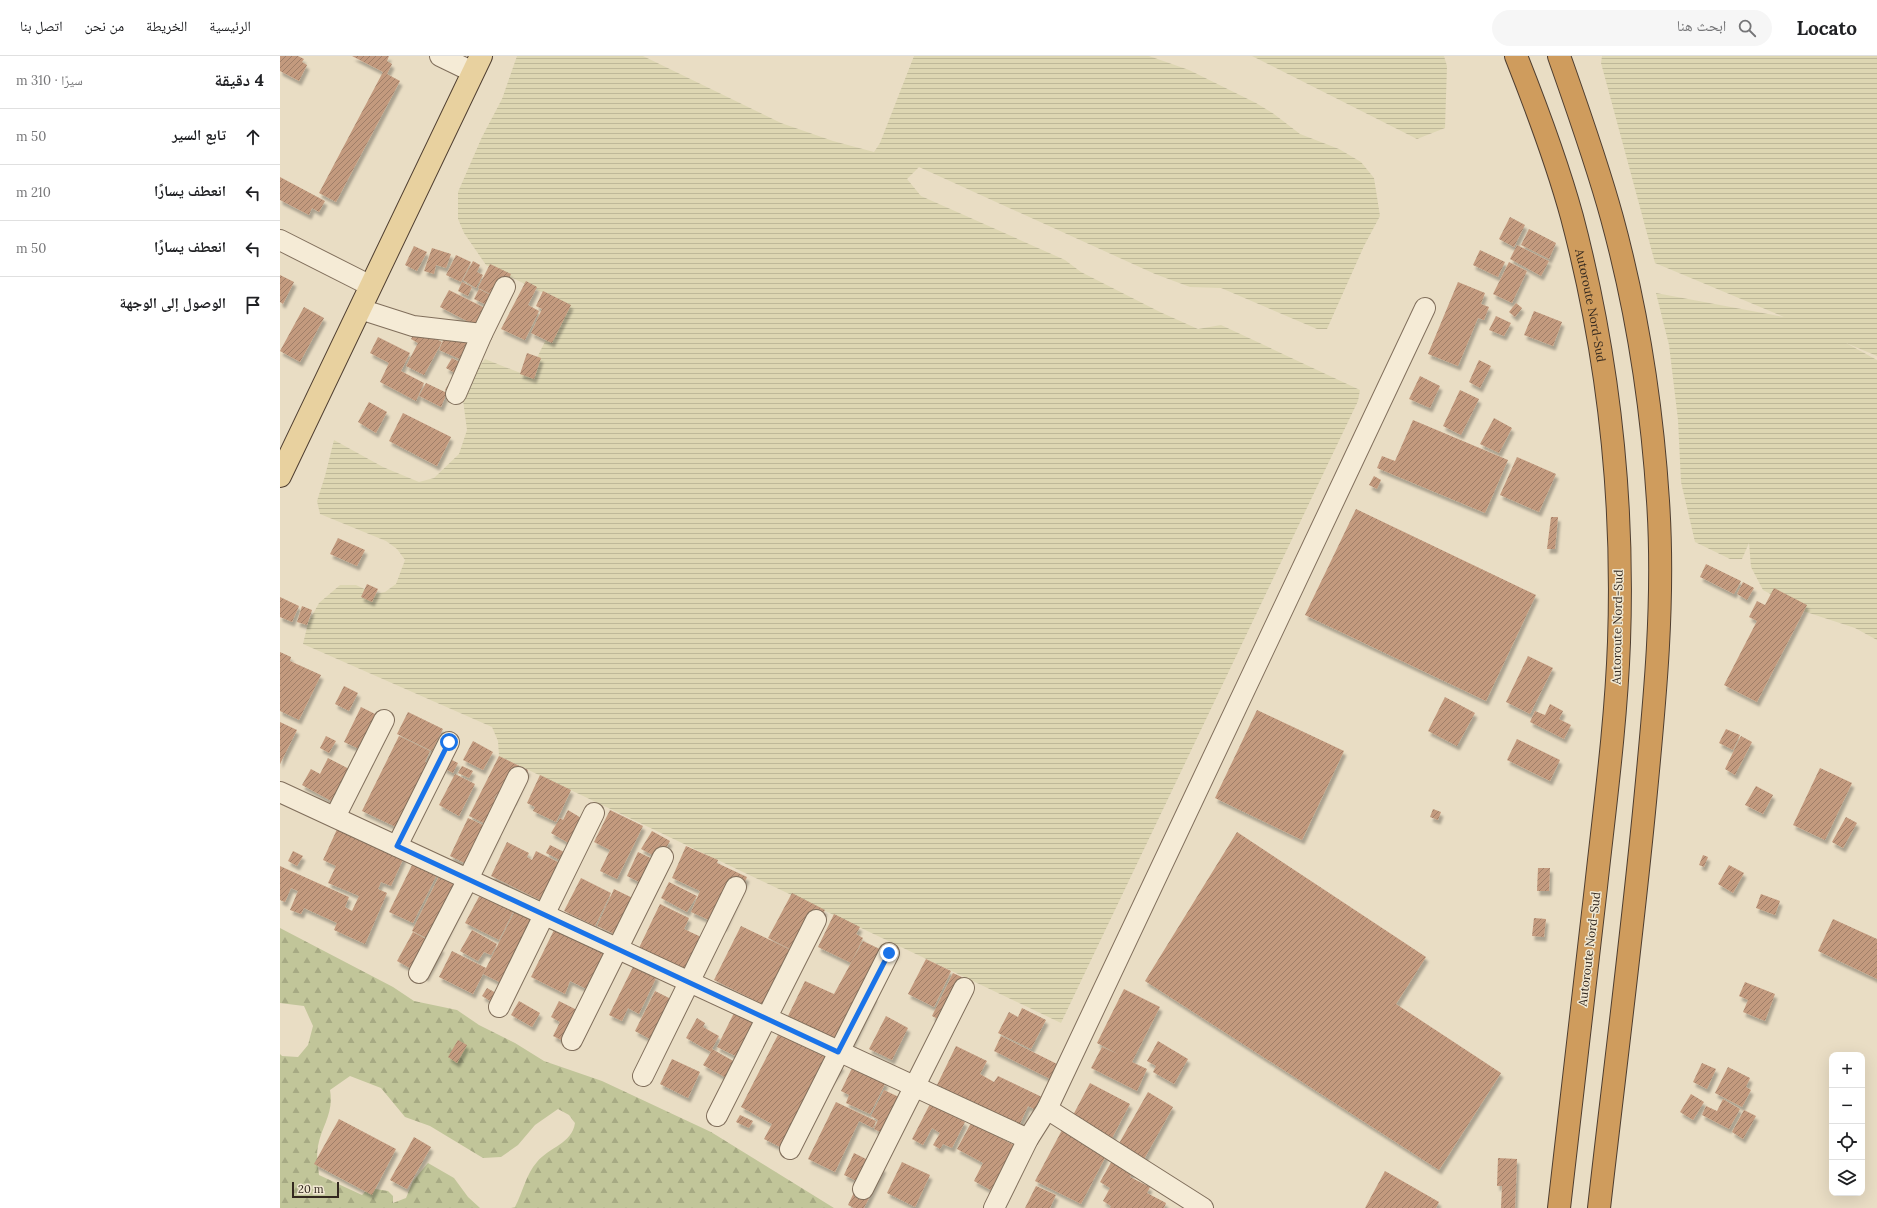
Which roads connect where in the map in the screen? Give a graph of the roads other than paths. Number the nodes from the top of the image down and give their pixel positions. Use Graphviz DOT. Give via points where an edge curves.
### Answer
graph roads {
  1 [pos="440,56"];
  2 [pos="1516,56"];
  3 [pos="1560,56"];
  4 [pos="478,64"];
  5 [pos="280,240"];
  6 [pos="371,286"];
  7 [pos="505,287"];
  8 [pos="360,308"];
  9 [pos="1426,308"];
  10 [pos="482,334"];
  11 [pos="456,394"];
  12 [pos="280,476"];
  13 [pos="384,720"];
  14 [pos="449,742"];
  15 [pos="518,777"];
  16 [pos="280,792"];
  17 [pos="594,814"];
  18 [pos="335,817"];
  19 [pos="397,846"];
  20 [pos="663,857"];
  21 [pos="468,879"];
  22 [pos="736,887"];
  23 [pos="544,914"];
  24 [pos="816,920"];
  25 [pos="618,949"];
  26 [pos="889,953"];
  27 [pos="419,973"];
  28 [pos="689,982"];
  29 [pos="964,988"];
  30 [pos="499,1007"];
  31 [pos="766,1018"];
  32 [pos="572,1040"];
  33 [pos="838,1052"];
  34 [pos="643,1076"];
  35 [pos="914,1087"];
  36 [pos="1047,1110"];
  37 [pos="717,1116"];
  38 [pos="1028,1139"];
  39 [pos="790,1148"];
  40 [pos="863,1189"];
  41 [pos="994,1208"];
  42 [pos="1203,1208"];
  43 [pos="1558,1208"];
  44 [pos="1599,1208"];
  1 -- 4 [label="street"];
  2 -- 43 [label="highway, Autoroute Nord-Sud" via="1540,115 1571,215 1593,308 1609,414 1618,526 1619,639 1615,725"];
  3 -- 44 [label="highway" via="1612,219 1633,310 1649,411 1658,510 1661,598 1652,739"];
  4 -- 6 [label="main road"];
  5 -- 6 [label="street"];
  6 -- 8 [label="main road"];
  7 -- 10 [label="street"];
  8 -- 10 [label="street" via="413,326"];
  8 -- 12 [label="main road"];
  9 -- 36 [label="street"];
  10 -- 11 [label="street"];
  13 -- 18 [label="street"];
  14 -- 19 [label="street"];
  15 -- 21 [label="street"];
  16 -- 18 [label="street"];
  17 -- 23 [label="street"];
  18 -- 19 [label="street"];
  19 -- 21 [label="street"];
  20 -- 25 [label="street"];
  21 -- 23 [label="street"];
  21 -- 27 [label="street"];
  22 -- 28 [label="street"];
  23 -- 25 [label="street"];
  23 -- 30 [label="street"];
  24 -- 31 [label="street"];
  25 -- 28 [label="street"];
  25 -- 32 [label="street"];
  26 -- 33 [label="street"];
  28 -- 31 [label="street"];
  28 -- 34 [label="street"];
  29 -- 35 [label="street"];
  31 -- 33 [label="street"];
  31 -- 37 [label="street"];
  33 -- 35 [label="street"];
  33 -- 39 [label="street"];
  35 -- 38 [label="street"];
  35 -- 40 [label="street"];
  36 -- 38 [label="street"];
  36 -- 42 [label="street"];
  38 -- 41 [label="street"];
}
